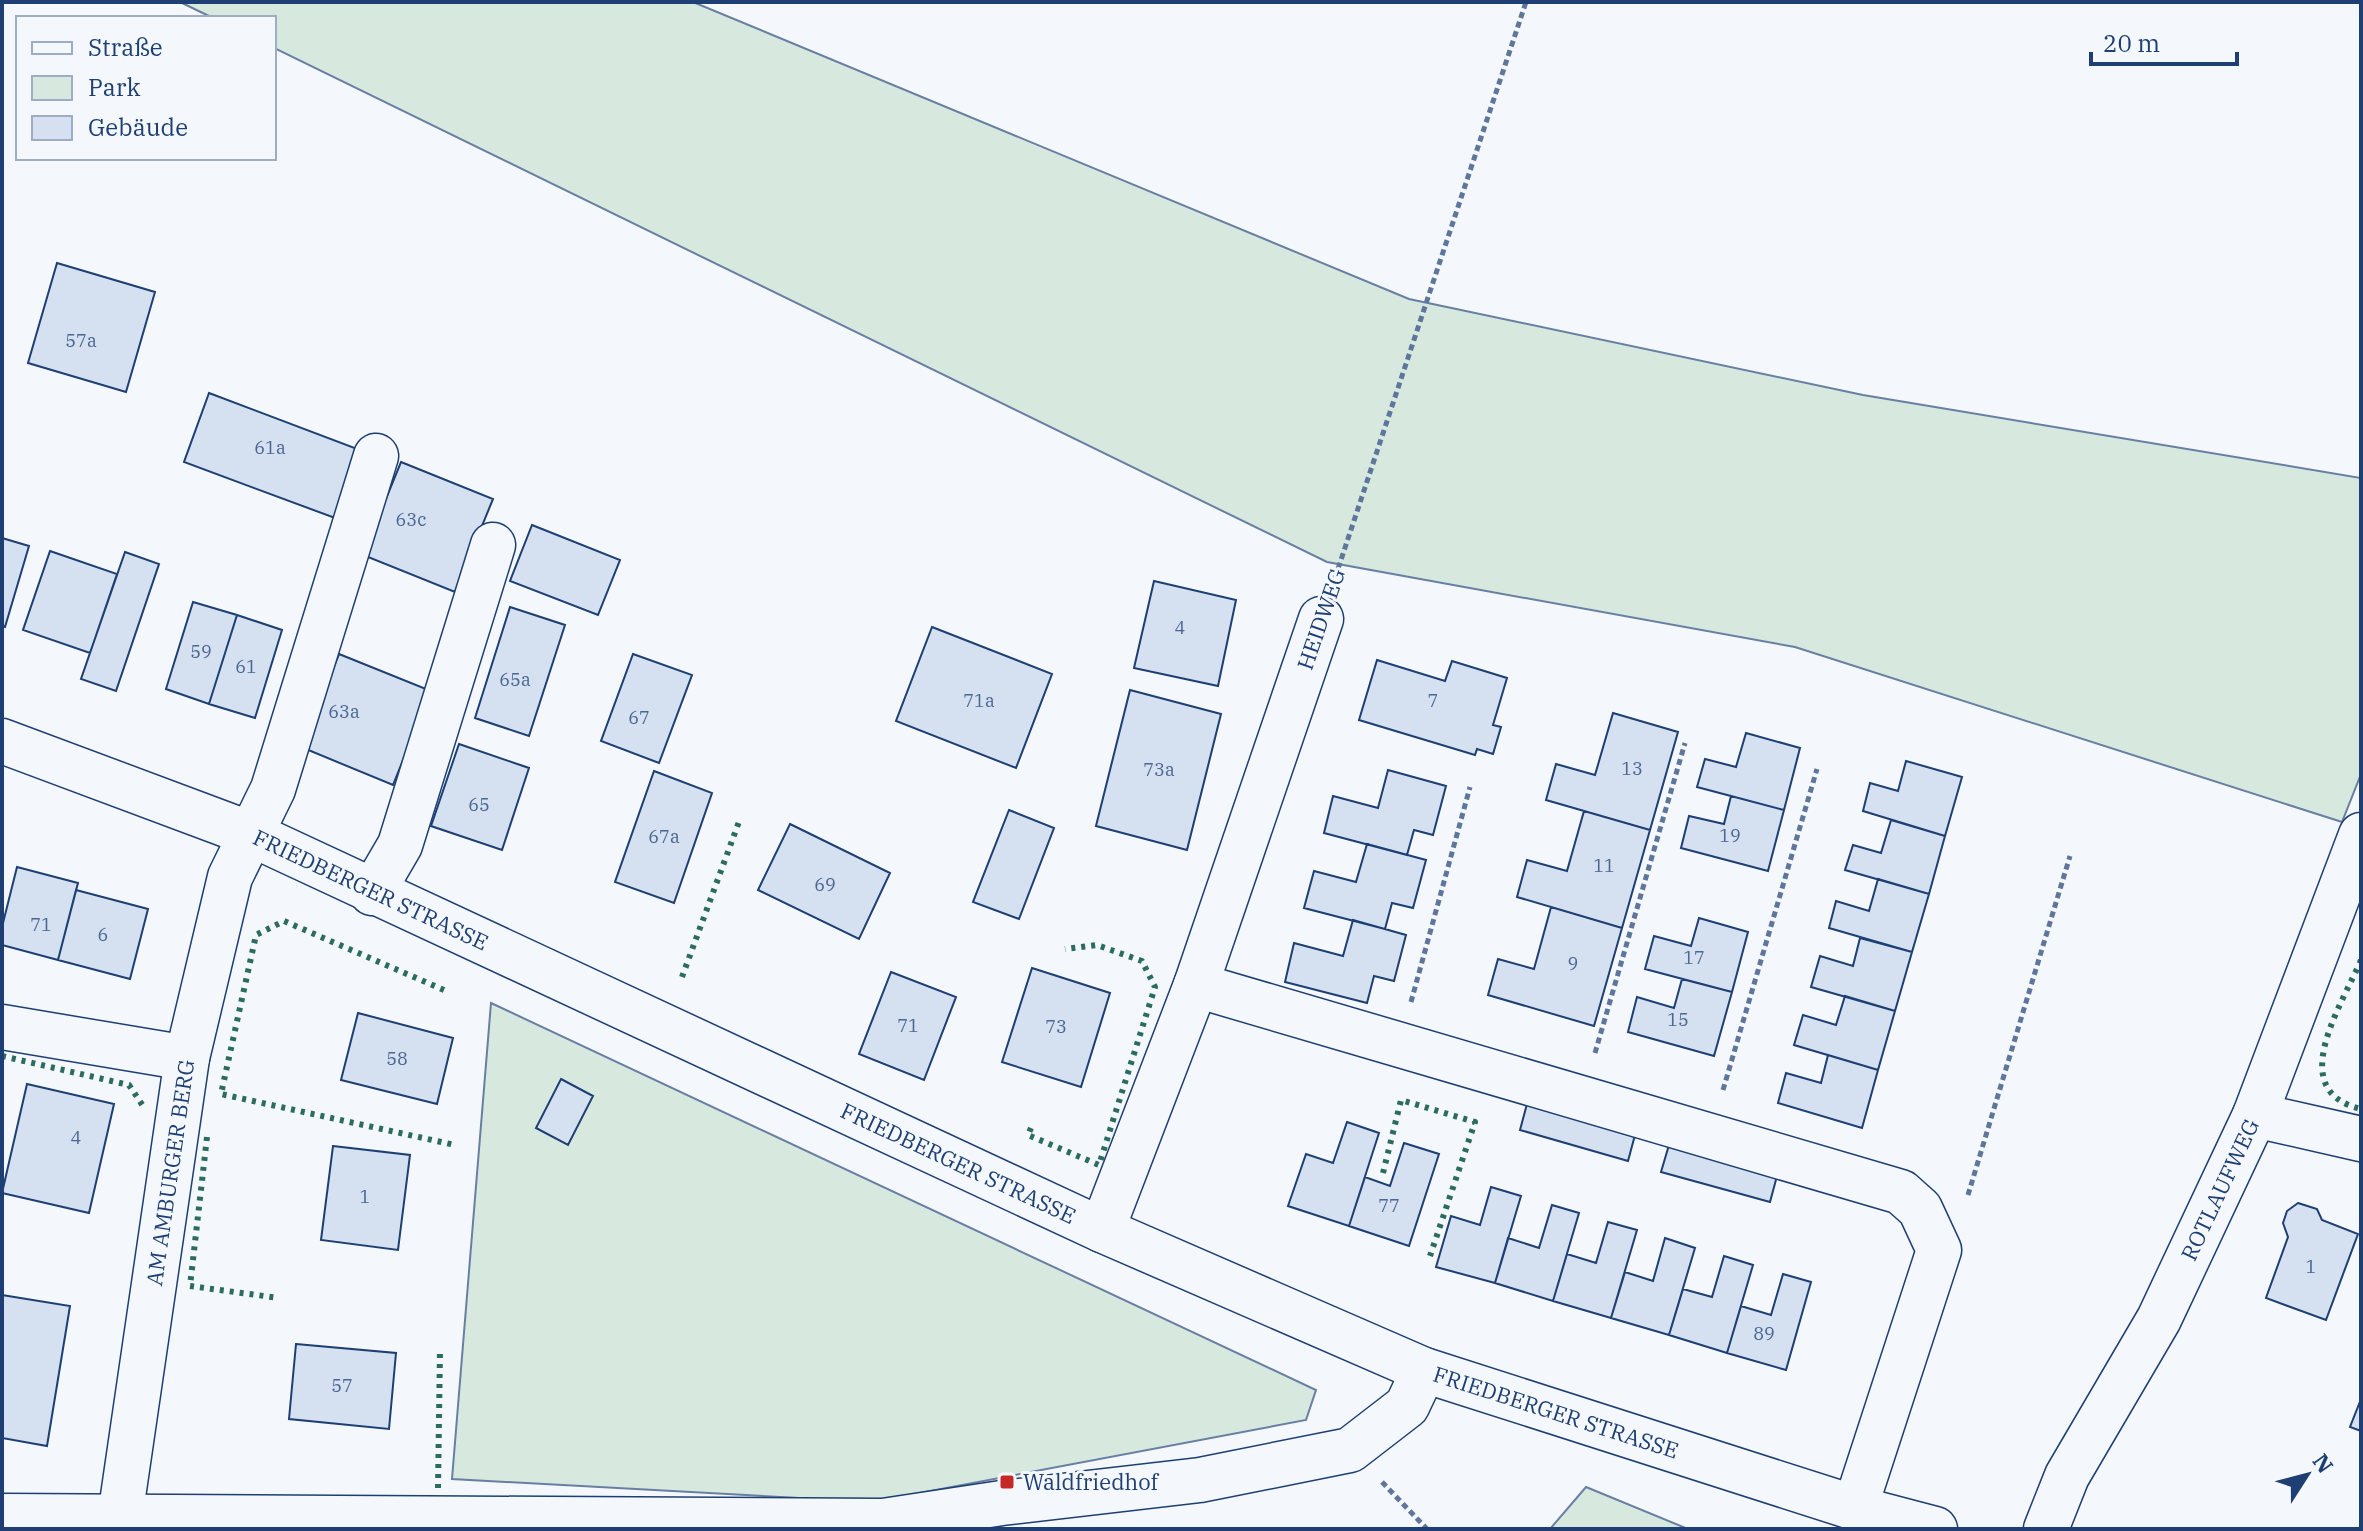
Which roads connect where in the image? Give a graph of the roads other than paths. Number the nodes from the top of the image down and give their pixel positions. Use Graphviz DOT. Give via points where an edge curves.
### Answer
graph roads {
  1 [pos="376,456"];
  2 [pos="493,545"];
  3 [pos="1321,619"];
  4 [pos="2,741"];
  5 [pos="251,834"];
  6 [pos="2361,835"];
  7 [pos="372,893"];
  8 [pos="1196,985"];
  9 [pos="2,1027"];
  10 [pos="187,1058"];
  11 [pos="2255,1115"];
  12 [pos="2361,1139"];
  13 [pos="1102,1230"];
  14 [pos="1424,1370"];
  15 [pos="1855,1508"];
  16 [pos="2,1516"];
  17 [pos="120,1517"];
  18 [pos="1935,1529"];
  19 [pos="2046,1529"];
  1 -- 5 [label="street, AM AMBURGER BERG" via="273,789"];
  2 -- 7 [label="street" via="400,845"];
  3 -- 8 [label="street, HEIDWEG"];
  4 -- 5 [label="street, FRIEDBERGER STRASSE"];
  5 -- 7 [label="street, FRIEDBERGER STRASSE"];
  5 -- 10 [label="street, AM AMBURGER BERG" via="230,877"];
  6 -- 11 [label="street, ROTLAUFWEG"];
  7 -- 13 [label="street, FRIEDBERGER STRASSE"];
  8 -- 13 [label="street, HEIDWEG"];
  8 -- 15 [label="street" via="1901,1192 1920,1209 1939,1250"];
  9 -- 10 [label="street"];
  10 -- 17 [label="street, AM AMBURGER BERG"];
  11 -- 12 [label="street"];
  11 -- 19 [label="street, ROTLAUFWEG" via="2159,1319 2067,1476"];
  13 -- 14 [label="street, FRIEDBERGER STRASSE"];
  14 -- 15 [label="street, FRIEDBERGER STRASSE"];
  14 -- 17 [label="street" via="1407,1406 1350,1450 1200,1480 883,1521"];
  15 -- 18 [label="street, FRIEDBERGER STRASSE"];
  16 -- 17 [label="street"];
}
